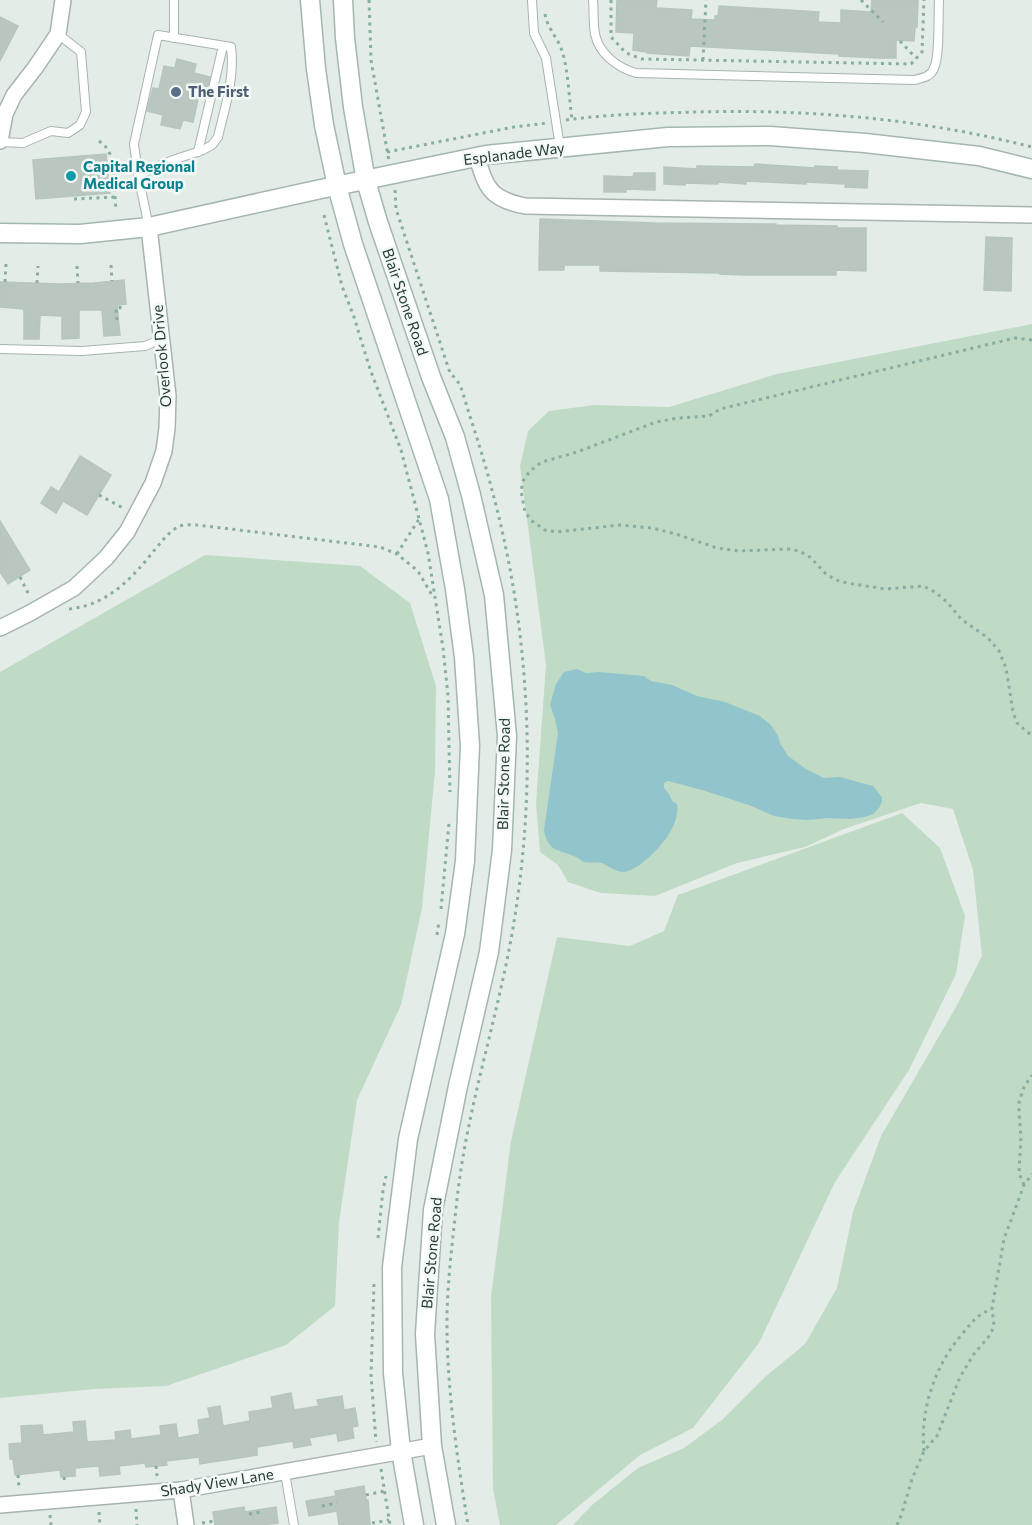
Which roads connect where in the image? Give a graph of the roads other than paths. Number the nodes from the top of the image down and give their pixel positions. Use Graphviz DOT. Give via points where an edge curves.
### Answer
graph roads {
  1 [pos="63,0"];
  2 [pos="174,0"];
  3 [pos="310,0"];
  4 [pos="331,0"];
  5 [pos="343,0"];
  6 [pos="532,0"];
  7 [pos="593,0"];
  8 [pos="939,0"];
  9 [pos="344,22"];
  10 [pos="58,34"];
  11 [pos="174,38"];
  12 [pos="227,47"];
  13 [pos="0,141"];
  14 [pos="560,149"];
  15 [pos="198,152"];
  16 [pos="477,157"];
  17 [pos="1032,169"];
  18 [pos="138,175"];
  19 [pos="366,181"];
  20 [pos="337,186"];
  21 [pos="1032,215"];
  22 [pos="149,227"];
  23 [pos="0,233"];
  24 [pos="162,339"];
  25 [pos="0,349"];
  26 [pos="0,628"];
  27 [pos="432,1446"];
  28 [pos="401,1451"];
  29 [pos="285,1473"];
  30 [pos="181,1490"];
  31 [pos="0,1505"];
  32 [pos="194,1524"];
  33 [pos="294,1525"];
  34 [pos="414,1525"];
  35 [pos="446,1525"];
  1 -- 10 [label="street"];
  2 -- 11 [label="lane"];
  3 -- 20 [label="street, Blair Stone Road" via="324,125"];
  4 -- 9 [label="street"];
  5 -- 9 [label="street, Blair Stone Road"];
  6 -- 14 [label="lane" via="534,33 546,58"];
  7 -- 8 [label="lane" via="595,36 602,51 613,62 636,73 914,80 924,78 934,69"];
  9 -- 19 [label="street, Blair Stone Road"];
  10 -- 13 [label="street" via="14,95 5,114"];
  10 -- 13 [label="lane" via="81,52 86,112 80,125 68,133 51,131 23,143"];
  11 -- 12 [label="lane"];
  11 -- 18 [label="lane" via="158,35 134,144"];
  12 -- 15 [label="lane"];
  12 -- 15 [label="lane" via="233,62 232,77 218,137"];
  14 -- 16 [label="street, Esplanade Way"];
  14 -- 17 [label="street, Esplanade Way" via="668,137 770,136 980,156"];
  15 -- 18 [label="lane"];
  16 -- 19 [label="street, Esplanade Way"];
  16 -- 21 [label="street" via="491,191 509,203 525,206"];
  18 -- 22 [label="lane"];
  19 -- 20 [label="street, Esplanade Way"];
  19 -- 27 [label="street, Blair Stone Road" via="471,495 494,595 507,736 502,850 489,952 433,1210 425,1334"];
  20 -- 22 [label="street, Esplanade Way"];
  20 -- 28 [label="street, Blair Stone Road" via="439,499 464,657 470,746 465,861 455,934 408,1139 392,1267 393,1373"];
  22 -- 23 [label="street, Esplanade Way" via="80,234"];
  22 -- 24 [label="street, Overlook Drive"];
  24 -- 25 [label="lane" via="145,346 82,351"];
  24 -- 26 [label="street, Overlook Drive" via="168,396 164,451 138,514 106,558 74,588"];
  27 -- 28 [label="street, Shady View Lane"];
  27 -- 35 [label="street, Blair Stone Road"];
  28 -- 29 [label="street, Shady View Lane" via="377,1447"];
  28 -- 34 [label="street, Blair Stone Road"];
  29 -- 30 [label="street, Shady View Lane"];
  29 -- 33 [label="lane"];
  30 -- 31 [label="street, Shady View Lane"];
  30 -- 32 [label="street"];
}
